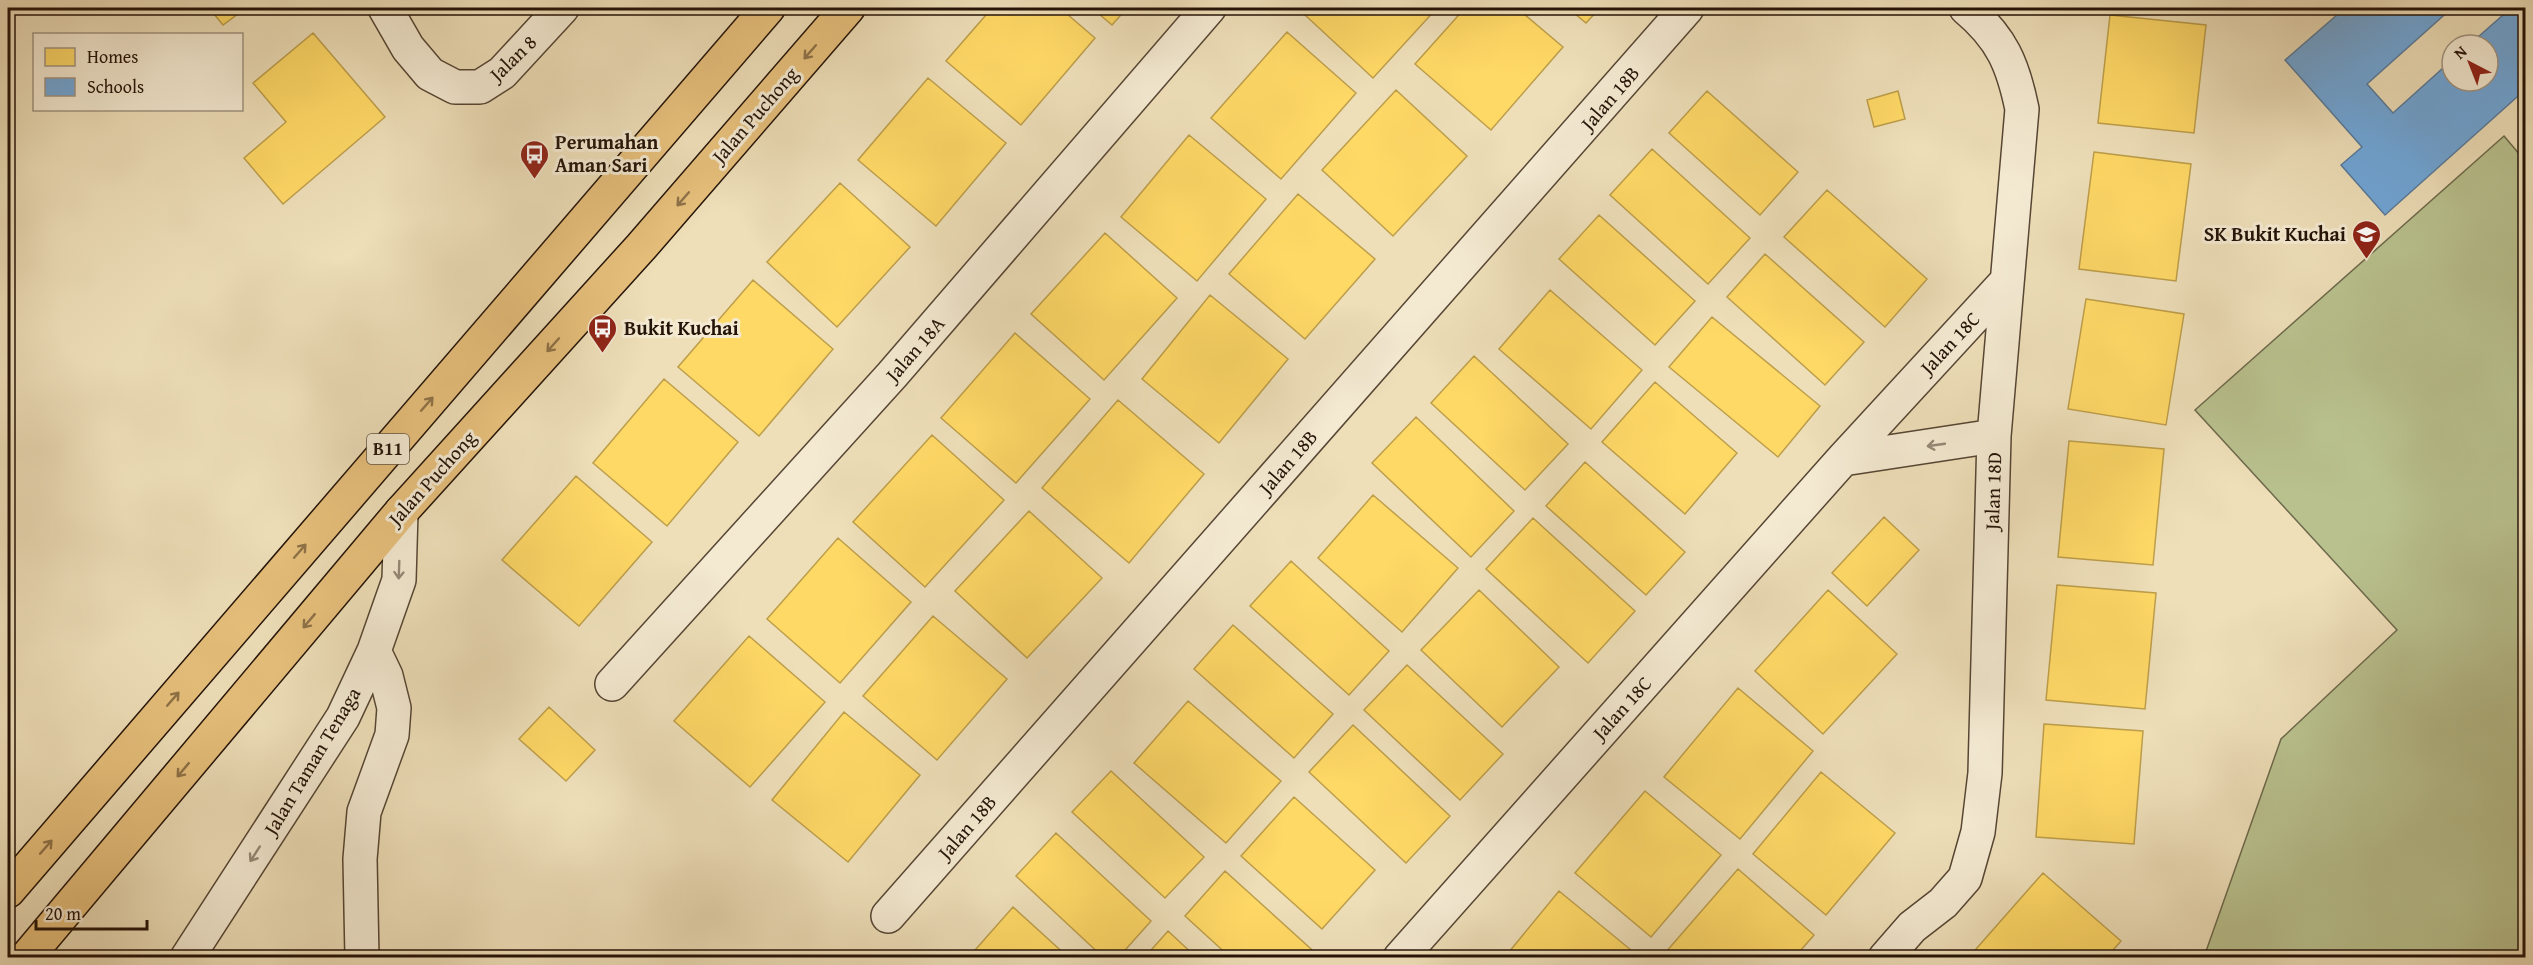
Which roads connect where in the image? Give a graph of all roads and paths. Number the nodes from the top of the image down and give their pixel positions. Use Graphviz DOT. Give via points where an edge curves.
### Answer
graph roads {
  1 [pos="385,8"];
  2 [pos="562,8"];
  3 [pos="768,8"];
  4 [pos="848,8"];
  5 [pos="1209,8"];
  6 [pos="1688,8"];
  7 [pos="1966,8"];
  8 [pos="2007,281"];
  9 [pos="1994,436"];
  10 [pos="1843,459"];
  11 [pos="401,512"];
  12 [pos="374,651"];
  13 [pos="612,684"];
  14 [pos="8,891"];
  15 [pos="888,916"];
  16 [pos="26,957"];
  17 [pos="187,957"];
  18 [pos="362,957"];
  19 [pos="1400,957"];
  20 [pos="1885,957"];
  1 -- 2 [label="street, Jalan 8" via="408,48 430,74 454,87 480,87 502,73"];
  14 -- 3 [label="main road, B11, one-way"];
  4 -- 11 [label="main road, Jalan Puchong / B11, one-way" via="641,247"];
  5 -- 13 [label="street, Jalan 18A" via="892,375"];
  6 -- 15 [label="street, Jalan 18B"];
  7 -- 8 [label="street, Jalan 18D" via="1998,42 2014,72 2022,109"];
  8 -- 9 [label="street, Jalan 18D"];
  8 -- 10 [label="street, Jalan 18C"];
  9 -- 10 [label="street, one-way"];
  9 -- 20 [label="street, Jalan 18D" via="1985,773 1978,832 1965,878"];
  10 -- 19 [label="street, Jalan 18C"];
  11 -- 12 [label="street, Jalan Taman Tenaga, one-way" via="399,580"];
  11 -- 16 [label="main road, Jalan Puchong / B11, one-way"];
  12 -- 17 [label="street, Jalan Taman Tenaga, one-way" via="343,717"];
  12 -- 18 [label="street" via="386,676 394,708 392,735 364,812 360,859"];
}
